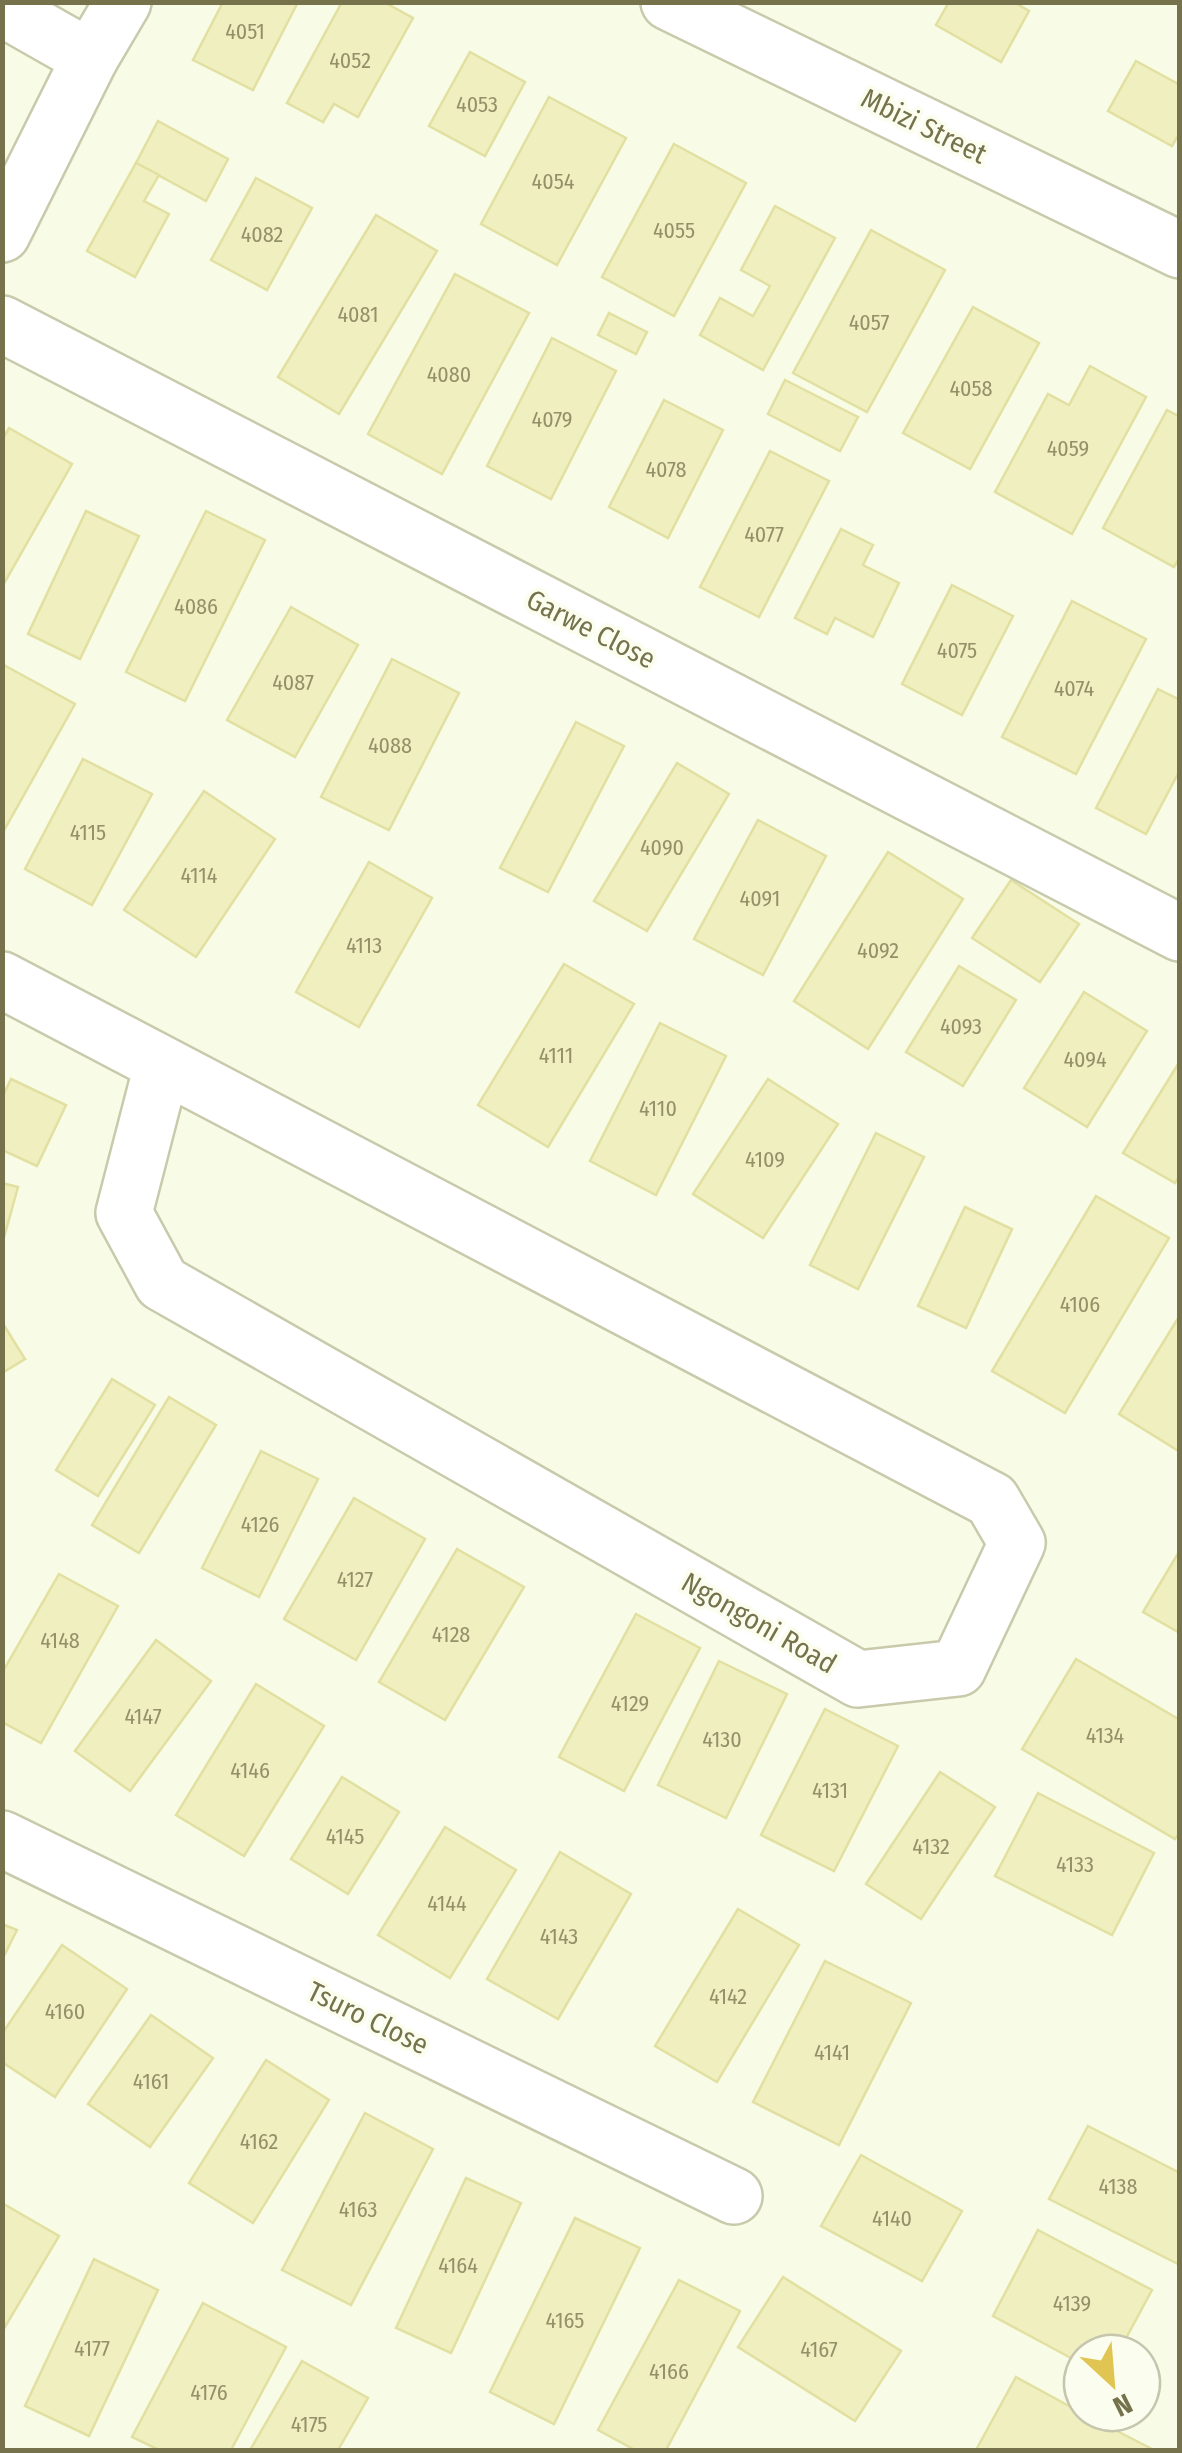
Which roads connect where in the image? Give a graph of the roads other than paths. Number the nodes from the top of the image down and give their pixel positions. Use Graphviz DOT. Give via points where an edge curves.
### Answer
graph roads {
  1 [pos="123,2"];
  2 [pos="669,2"];
  3 [pos="2,8"];
  4 [pos="90,58"];
  5 [pos="2,234"];
  6 [pos="1180,250"];
  7 [pos="2,324"];
  8 [pos="1180,933"];
  9 [pos="2,980"];
  10 [pos="162,1066"];
  11 [pos="2,1839"];
  12 [pos="734,2196"];
  1 -- 4 [label="street"];
  2 -- 6 [label="street, Mbizi Street"];
  3 -- 4 [label="street"];
  4 -- 5 [label="street"];
  7 -- 8 [label="street, Garwe Close"];
  9 -- 10 [label="street, Ngongoni Road"];
  10 -- 10 [label="street, Ngongoni Road" via="992,1500 1017,1543 958,1668 858,1678 162,1283 124,1213"];
  11 -- 12 [label="street, Tsuro Close"];
}
